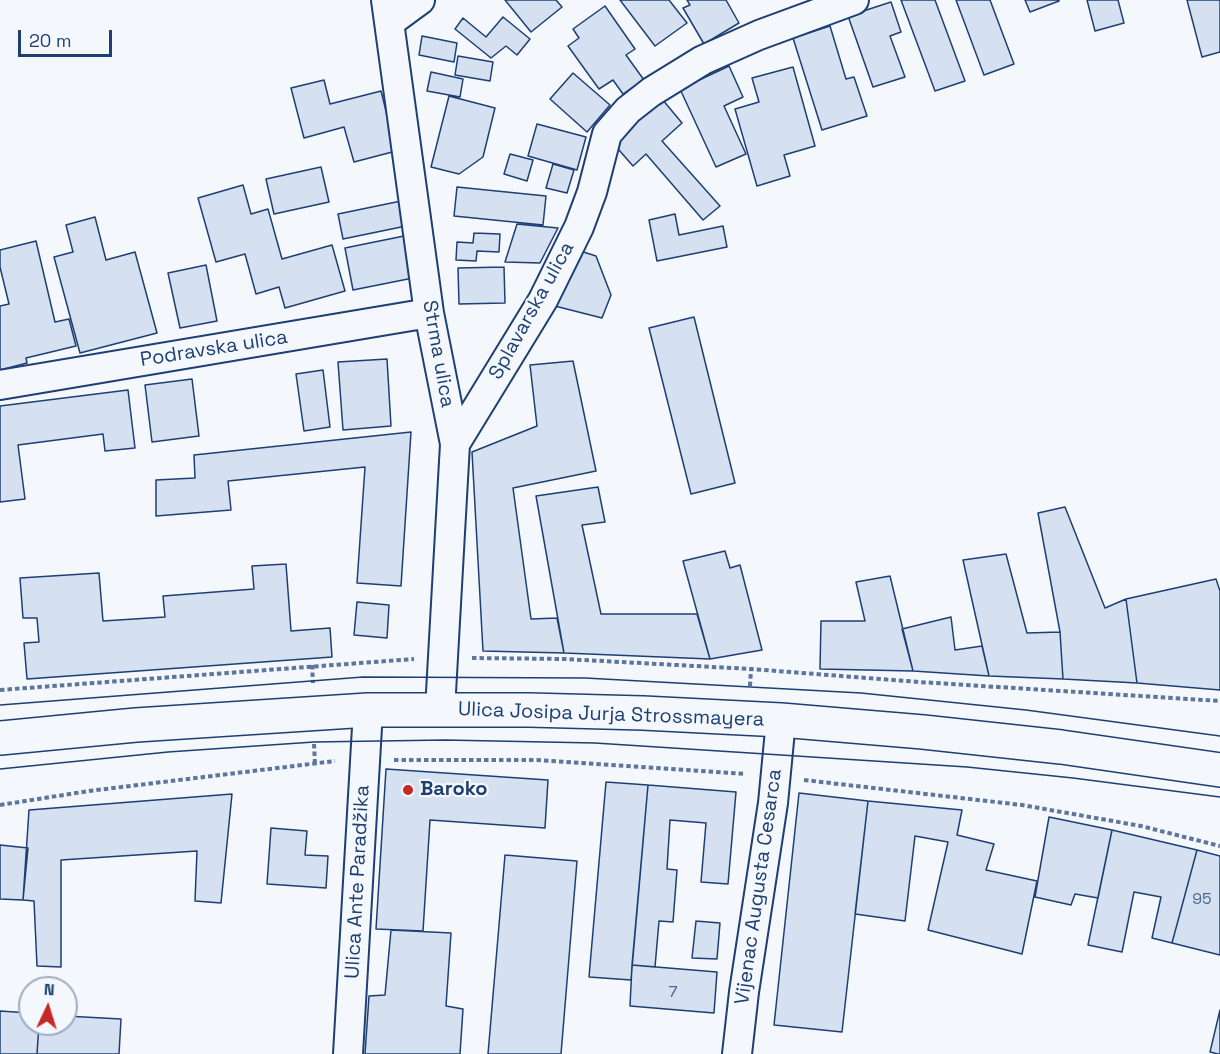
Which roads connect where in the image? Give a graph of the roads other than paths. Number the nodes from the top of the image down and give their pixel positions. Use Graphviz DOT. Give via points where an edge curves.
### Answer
graph roads {
  1 [pos="420,0"];
  2 [pos="854,0"];
  3 [pos="388,11"];
  4 [pos="429,313"];
  5 [pos="0,385"];
  6 [pos="454,444"];
  7 [pos="368,710"];
  8 [pos="440,710"];
  9 [pos="781,720"];
  10 [pos="0,738"];
  11 [pos="1220,770"];
  12 [pos="348,1054"];
  13 [pos="737,1054"];
  1 -- 3 [label="street"];
  2 -- 6 [label="street, Splavarska ulica" via="703,60 628,110 607,134 579,227 543,300"];
  3 -- 4 [label="street, Strma ulica"];
  4 -- 5 [label="street, Podravska ulica"];
  4 -- 6 [label="street, Strma ulica"];
  6 -- 8 [label="street, Strma ulica"];
  7 -- 8 [label="main road, Ulica Josipa Jurja Strossmayera"];
  7 -- 10 [label="main road, Ulica Josipa Jurja Strossmayera"];
  7 -- 12 [label="street, Ulica Ante Paradžika"];
  8 -- 9 [label="main road, Ulica Josipa Jurja Strossmayera"];
  9 -- 11 [label="main road, Ulica Josipa Jurja Strossmayera" via="1061,747"];
  9 -- 13 [label="street, Vijenac Augusta Cesarca" via="774,803"];
}
